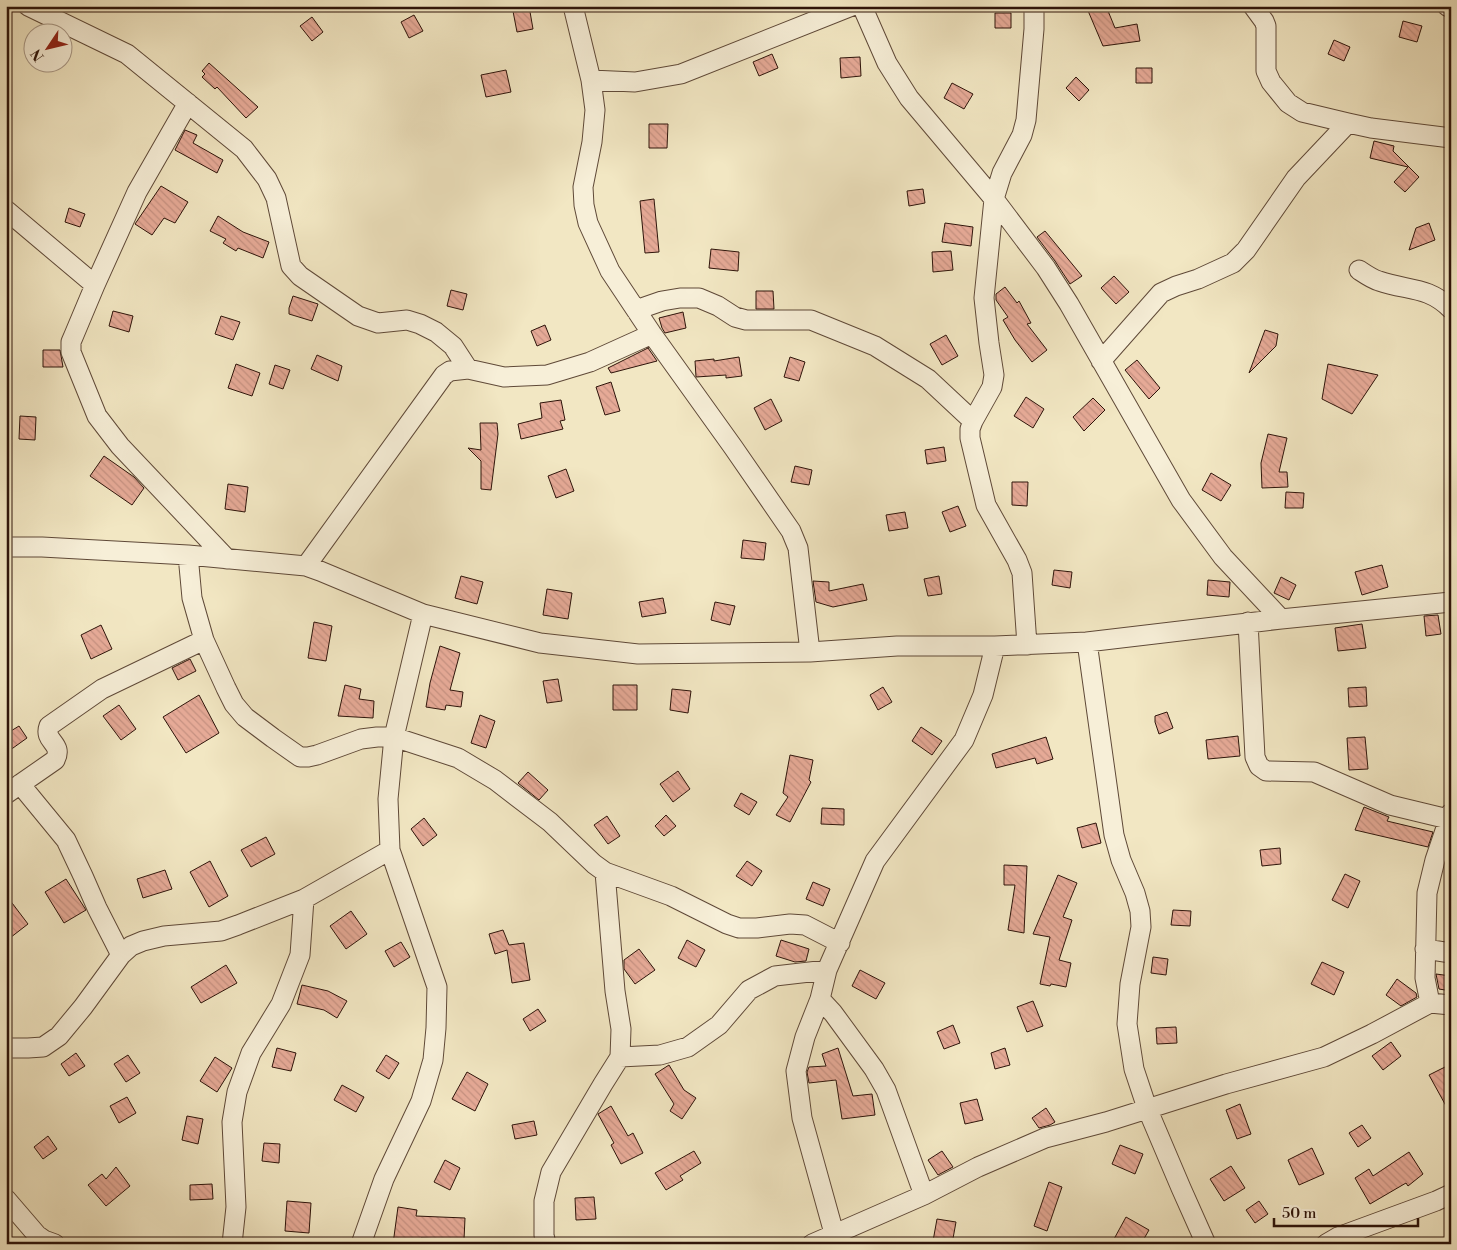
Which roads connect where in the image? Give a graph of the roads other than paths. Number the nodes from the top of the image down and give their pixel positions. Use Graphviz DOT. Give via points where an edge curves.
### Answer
graph roads {
  1 [pos="28,6"];
  2 [pos="573,6"];
  3 [pos="852,6"];
  4 [pos="862,6"];
  5 [pos="1034,6"];
  6 [pos="1253,6"];
  7 [pos="1447,6"];
  8 [pos="1451,8"];
  9 [pos="591,80"];
  10 [pos="188,102"];
  11 [pos="1348,123"];
  12 [pos="1451,138"];
  13 [pos="994,199"];
  14 [pos="6,210"];
  15 [pos="1359,270"];
  16 [pos="94,286"];
  17 [pos="1451,309"];
  18 [pos="636,310"];
  19 [pos="652,334"];
  20 [pos="1101,361"];
  21 [pos="468,370"];
  22 [pos="973,421"];
  23 [pos="6,547"];
  24 [pos="188,555"];
  25 [pos="227,559"];
  26 [pos="306,566"];
  27 [pos="1451,602"];
  28 [pos="423,614"];
  29 [pos="1281,619"];
  30 [pos="1248,622"];
  31 [pos="204,640"];
  32 [pos="1087,642"];
  33 [pos="1027,645"];
  34 [pos="995,646"];
  35 [pos="810,652"];
  36 [pos="394,737"];
  37 [pos="13,789"];
  38 [pos="1449,816"];
  39 [pos="390,850"];
  40 [pos="606,872"];
  41 [pos="304,899"];
  42 [pos="840,943"];
  43 [pos="1426,949"];
  44 [pos="1451,953"];
  45 [pos="121,955"];
  46 [pos="827,970"];
  47 [pos="820,999"];
  48 [pos="1430,1003"];
  49 [pos="1451,1005"];
  50 [pos="6,1048"];
  51 [pos="620,1057"];
  52 [pos="1147,1108"];
  53 [pos="1451,1194"];
  54 [pos="924,1195"];
  55 [pos="6,1199"];
  56 [pos="836,1239"];
  57 [pos="47,1243"];
  58 [pos="232,1244"];
  59 [pos="361,1244"];
  60 [pos="546,1244"];
  61 [pos="812,1244"];
  62 [pos="1206,1244"];
  63 [pos="1326,1244"];
  1 -- 10 [label="street" via="127,54"];
  2 -- 9 [label="street"];
  3 -- 9 [label="street" via="681,74 635,82"];
  4 -- 13 [label="street" via="887,63 909,98"];
  5 -- 13 [label="street" via="1026,120"];
  6 -- 11 [label="street" via="1266,26 1266,70 1288,103 1302,112"];
  7 -- 8 [label="street"];
  9 -- 18 [label="street" via="595,110 583,187 584,205 588,223 610,271"];
  10 -- 16 [label="street" via="137,192"];
  10 -- 21 [label="street" via="244,148 267,179 276,198 290,266 300,276 358,316 378,323 407,320 436,332 453,346"];
  11 -- 12 [label="street"];
  11 -- 20 [label="street" via="1296,178 1234,263 1161,293"];
  13 -- 20 [label="street" via="1046,268"];
  13 -- 22 [label="street" via="984,298 994,375 992,387"];
  14 -- 16 [label="street"];
  15 -- 17 [label="street" via="1378,281 1430,294"];
  16 -- 25 [label="street" via="71,342 71,352 97,416 120,446"];
  18 -- 19 [label="street"];
  18 -- 22 [label="street" via="662,301 698,298 746,320 811,320 875,346 928,379"];
  19 -- 21 [label="street" via="590,362 547,375 504,378"];
  19 -- 35 [label="street" via="791,531 798,548"];
  20 -- 29 [label="street" via="1181,500 1224,558"];
  21 -- 26 [label="street" via="450,371 444,375"];
  22 -- 33 [label="street" via="970,438 986,505 1022,573"];
  23 -- 24 [label="street"];
  24 -- 25 [label="street"];
  24 -- 31 [label="street" via="192,598"];
  25 -- 26 [label="street"];
  26 -- 28 [label="street"];
  27 -- 29 [label="street"];
  28 -- 35 [label="street" via="540,643 638,654"];
  28 -- 36 [label="street"];
  29 -- 30 [label="street"];
  30 -- 32 [label="street"];
  30 -- 38 [label="street" via="1255,757 1259,766 1266,770 1314,772 1390,805"];
  31 -- 36 [label="street" via="234,704 245,716 300,756 308,758 361,739"];
  31 -- 37 [label="street" via="102,690 49,726 48,736 58,749 55,760"];
  32 -- 33 [label="street"];
  32 -- 52 [label="street" via="1114,834 1140,911 1142,927 1130,984 1127,1024 1134,1069"];
  33 -- 34 [label="street"];
  34 -- 35 [label="street" via="897,646"];
  34 -- 42 [label="street" via="983,695 964,740 875,861"];
  36 -- 39 [label="street" via="388,800"];
  36 -- 40 [label="street" via="458,758 494,780 550,822"];
  37 -- 45 [label="street" via="66,840"];
  38 -- 43 [label="street" via="1427,893"];
  39 -- 41 [label="street"];
  39 -- 59 [label="street" via="436,987 436,1028 433,1060 421,1101 384,1180"];
  40 -- 42 [label="street" via="671,896 739,928 805,925"];
  40 -- 51 [label="street" via="621,1030"];
  41 -- 45 [label="street" via="220,931 143,941"];
  41 -- 58 [label="street" via="300,955 281,1004 251,1054 237,1092 232,1122 236,1207"];
  42 -- 46 [label="street"];
  43 -- 44 [label="street"];
  43 -- 48 [label="street" via="1425,978"];
  45 -- 50 [label="street" via="59,1036 43,1046"];
  46 -- 47 [label="street"];
  46 -- 51 [label="street" via="775,976 749,990 719,1025 688,1047 660,1055"];
  47 -- 54 [label="street" via="886,1090"];
  47 -- 56 [label="street" via="796,1071 802,1118"];
  48 -- 49 [label="street"];
  48 -- 52 [label="street" via="1324,1057"];
  51 -- 60 [label="street" via="551,1172 544,1201"];
  52 -- 54 [label="street" via="1045,1138"];
  52 -- 62 [label="street"];
  53 -- 63 [label="street"];
  54 -- 56 [label="street"];
  55 -- 57 [label="street"];
  56 -- 61 [label="street"];
}
